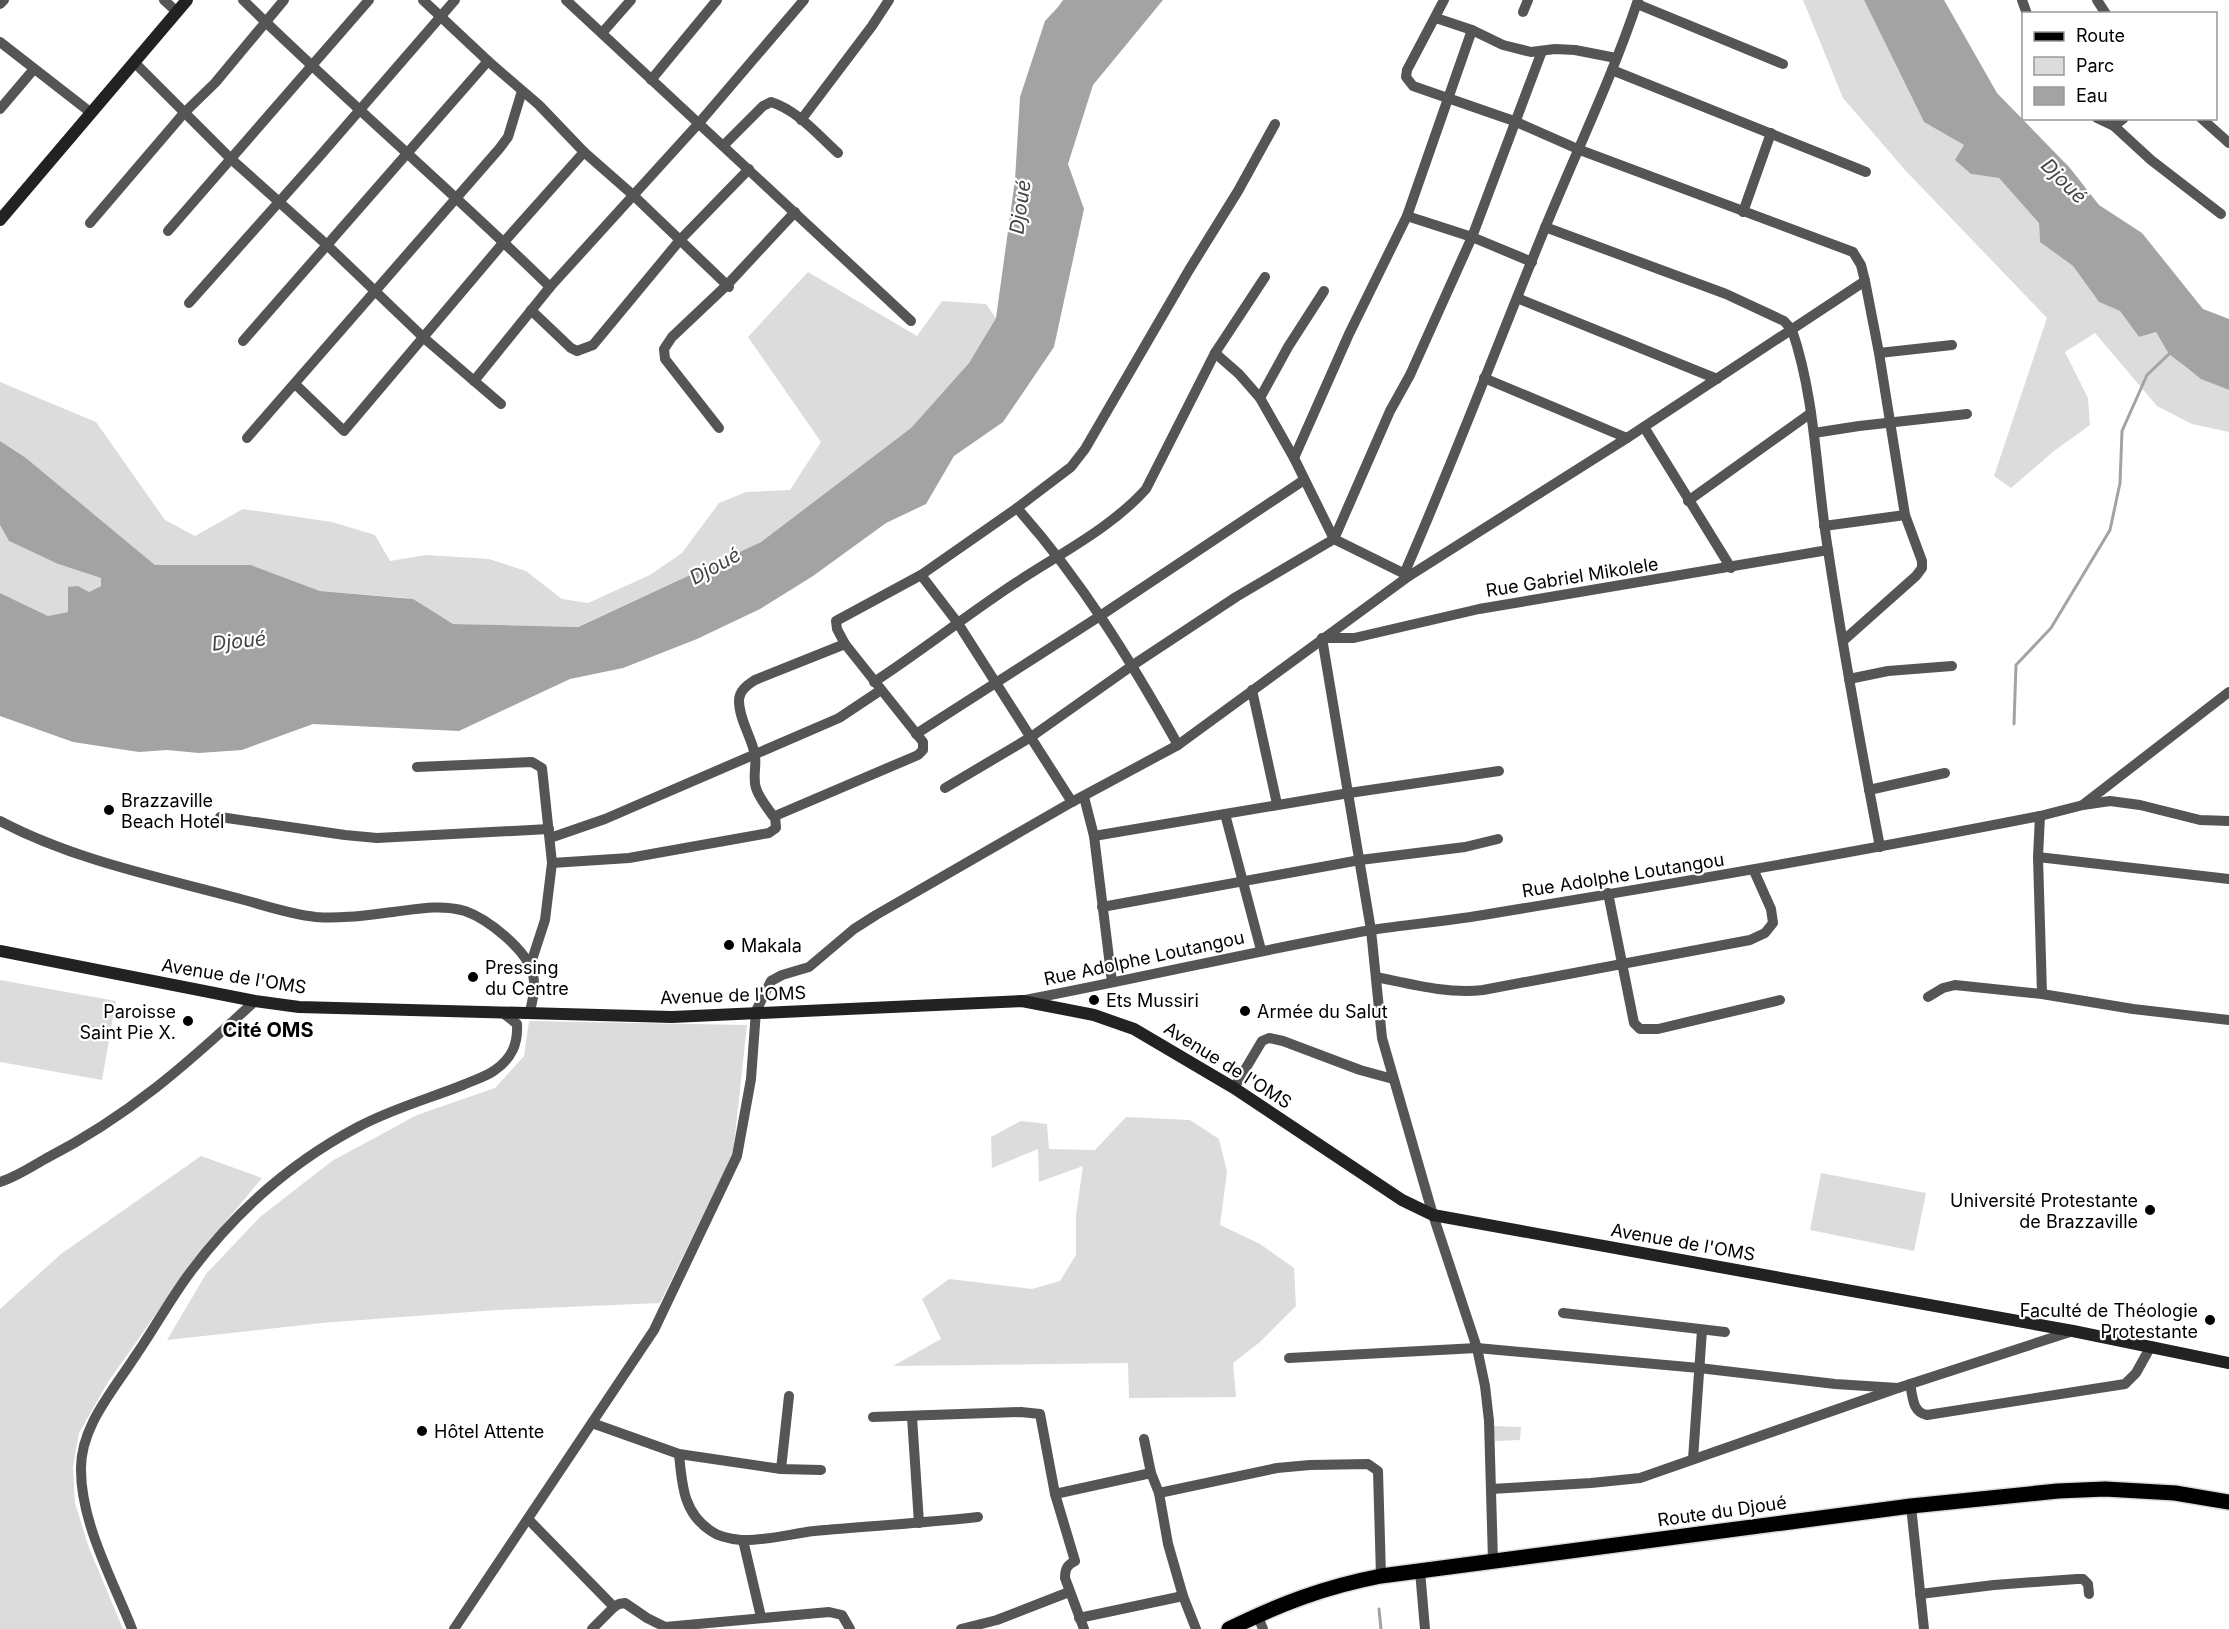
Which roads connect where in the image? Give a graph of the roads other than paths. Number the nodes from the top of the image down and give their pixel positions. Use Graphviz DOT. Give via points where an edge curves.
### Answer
graph roads {
  1 [pos="4,0"];
  2 [pos="164,0"];
  3 [pos="187,0"];
  4 [pos="243,0"];
  5 [pos="284,0"];
  6 [pos="369,0"];
  7 [pos="423,0"];
  8 [pos="454,0"];
  9 [pos="566,0"];
  10 [pos="631,0"];
  11 [pos="717,0"];
  12 [pos="804,0"];
  13 [pos="889,0"];
  14 [pos="1444,0"];
  15 [pos="1528,0"];
  16 [pos="1638,2"];
  17 [pos="0,4"];
  18 [pos="176,11"];
  19 [pos="1523,12"];
  20 [pos="441,16"];
  21 [pos="1436,18"];
  22 [pos="265,21"];
  23 [pos="1472,30"];
  24 [pos="602,33"];
  25 [pos="0,42"];
  26 [pos="1542,51"];
  27 [pos="1616,58"];
  28 [pos="488,61"];
  29 [pos="134,62"];
  30 [pos="1784,64"];
  31 [pos="312,67"];
  32 [pos="34,69"];
  33 [pos="1612,70"];
  34 [pos="651,80"];
  35 [pos="522,92"];
  36 [pos="1448,96"];
  37 [pos="0,109"];
  38 [pos="359,111"];
  39 [pos="90,112"];
  40 [pos="184,113"];
  41 [pos="801,120"];
  42 [pos="2101,120"];
  43 [pos="2122,120"];
  44 [pos="2203,120"];
  45 [pos="1514,121"];
  46 [pos="699,123"];
  47 [pos="1275,124"];
  48 [pos="2114,126"];
  49 [pos="1771,133"];
  50 [pos="2229,143"];
  51 [pos="724,146"];
  52 [pos="1580,150"];
  53 [pos="584,152"];
  54 [pos="838,153"];
  55 [pos="406,154"];
  56 [pos="230,158"];
  57 [pos="749,169"];
  58 [pos="1866,172"];
  59 [pos="633,195"];
  60 [pos="456,198"];
  61 [pos="280,201"];
  62 [pos="795,212"];
  63 [pos="1743,213"];
  64 [pos="2221,214"];
  65 [pos="1407,216"];
  66 [pos="0,220"];
  67 [pos="90,223"];
  68 [pos="1545,227"];
  69 [pos="168,231"];
  70 [pos="1472,237"];
  71 [pos="680,240"];
  72 [pos="503,243"];
  73 [pos="327,245"];
  74 [pos="1532,262"];
  75 [pos="1265,278"];
  76 [pos="1865,281"];
  77 [pos="728,286"];
  78 [pos="550,287"];
  79 [pos="374,290"];
  80 [pos="1324,291"];
  81 [pos="1517,298"];
  82 [pos="189,303"];
  83 [pos="531,310"];
  84 [pos="911,321"];
  85 [pos="1792,330"];
  86 [pos="423,338"];
  87 [pos="243,341"];
  88 [pos="1953,345"];
  89 [pos="1215,353"];
  90 [pos="1879,353"];
  91 [pos="1484,378"];
  92 [pos="1717,379"];
  93 [pos="474,381"];
  94 [pos="295,384"];
  95 [pos="1260,398"];
  96 [pos="501,404"];
  97 [pos="1811,413"];
  98 [pos="1967,414"];
  99 [pos="1890,424"];
  100 [pos="1644,427"];
  101 [pos="719,428"];
  102 [pos="1814,433"];
  103 [pos="247,438"];
  104 [pos="1627,438"];
  105 [pos="1294,458"];
  106 [pos="1304,480"];
  107 [pos="1688,501"];
  108 [pos="1017,508"];
  109 [pos="1905,515"];
  110 [pos="1824,526"];
  111 [pos="1334,539"];
  112 [pos="1828,550"];
  113 [pos="1057,556"];
  114 [pos="1731,568"];
  115 [pos="921,575"];
  116 [pos="1406,575"];
  117 [pos="1100,616"];
  118 [pos="957,622"];
  119 [pos="1322,638"];
  120 [pos="1844,640"];
  121 [pos="845,644"];
  122 [pos="1133,665"];
  123 [pos="1952,666"];
  124 [pos="1849,679"];
  125 [pos="996,683"];
  126 [pos="878,686"];
  127 [pos="1252,690"];
  128 [pos="2229,692"];
  129 [pos="916,734"];
  130 [pos="1031,737"];
  131 [pos="1178,745"];
  132 [pos="755,753"];
  133 [pos="417,767"];
  134 [pos="1498,771"];
  135 [pos="1945,773"];
  136 [pos="945,788"];
  137 [pos="1869,790"];
  138 [pos="1349,793"];
  139 [pos="1084,797"];
  140 [pos="1071,802"];
  141 [pos="1277,804"];
  142 [pos="2083,805"];
  143 [pos="1225,814"];
  144 [pos="775,816"];
  145 [pos="2040,816"];
  146 [pos="220,817"];
  147 [pos="0,821"];
  148 [pos="2229,821"];
  149 [pos="549,833"];
  150 [pos="1094,836"];
  151 [pos="1498,839"];
  152 [pos="1880,847"];
  153 [pos="2038,857"];
  154 [pos="1360,860"];
  155 [pos="552,863"];
  156 [pos="1754,871"];
  157 [pos="2229,879"];
  158 [pos="1242,882"];
  159 [pos="1608,893"];
  160 [pos="1102,907"];
  161 [pos="1371,930"];
  162 [pos="1261,950"];
  163 [pos="0,951"];
  164 [pos="1621,965"];
  165 [pos="530,966"];
  166 [pos="1376,977"];
  167 [pos="1112,982"];
  168 [pos="2042,994"];
  169 [pos="1928,997"];
  170 [pos="1780,1000"];
  171 [pos="255,1001"];
  172 [pos="1022,1001"];
  173 [pos="756,1011"];
  174 [pos="503,1013"];
  175 [pos="529,1014"];
  176 [pos="2229,1020"];
  177 [pos="1393,1079"];
  178 [pos="1234,1088"];
  179 [pos="0,1182"];
  180 [pos="1433,1215"];
  181 [pos="1563,1313"];
  182 [pos="1702,1330"];
  183 [pos="2073,1331"];
  184 [pos="1725,1332"];
  185 [pos="2151,1346"];
  186 [pos="1477,1348"];
  187 [pos="1288,1358"];
  188 [pos="2229,1362"];
  189 [pos="1699,1368"];
  190 [pos="1910,1384"];
  191 [pos="1898,1388"];
  192 [pos="789,1396"];
  193 [pos="873,1417"];
  194 [pos="912,1417"];
  195 [pos="592,1423"];
  196 [pos="1144,1439"];
  197 [pos="679,1454"];
  198 [pos="1693,1460"];
  199 [pos="781,1469"];
  200 [pos="821,1470"];
  201 [pos="1151,1473"];
  202 [pos="1491,1489"];
  203 [pos="1159,1493"];
  204 [pos="1055,1494"];
  205 [pos="2229,1502"];
  206 [pos="1911,1506"];
  207 [pos="978,1518"];
  208 [pos="529,1520"];
  209 [pos="920,1524"];
  210 [pos="742,1540"];
  211 [pos="1493,1561"];
  212 [pos="1420,1571"];
  213 [pos="1381,1576"];
  214 [pos="1069,1592"];
  215 [pos="1920,1594"];
  216 [pos="2089,1594"];
  217 [pos="1183,1596"];
  218 [pos="614,1607"];
  219 [pos="761,1617"];
  220 [pos="1079,1618"];
  221 [pos="1260,1622"];
  222 [pos="695,1626"];
  223 [pos="595,1628"];
  224 [pos="132,1629"];
  225 [pos="454,1629"];
  226 [pos="850,1629"];
  227 [pos="961,1629"];
  228 [pos="1084,1629"];
  229 [pos="1196,1629"];
  230 [pos="1229,1629"];
  231 [pos="1425,1629"];
  232 [pos="1924,1629"];
  1 -- 17 [label="street"];
  2 -- 18 [label="street"];
  3 -- 18 [label="street"];
  4 -- 22 [label="street"];
  5 -- 22 [label="street"];
  6 -- 31 [label="street"];
  7 -- 20 [label="street"];
  8 -- 20 [label="street"];
  9 -- 24 [label="street"];
  10 -- 24 [label="street"];
  11 -- 34 [label="street"];
  12 -- 46 [label="street"];
  13 -- 41 [label="street"];
  14 -- 21 [label="street"];
  15 -- 19 [label="street"];
  16 -- 27 [label="street"];
  16 -- 30 [label="street"];
  18 -- 29 [label="street"];
  20 -- 28 [label="street"];
  20 -- 38 [label="street"];
  21 -- 23 [label="street"];
  21 -- 36 [label="street" via="1412,58 1406,77 1413,86"];
  22 -- 31 [label="street"];
  22 -- 40 [label="street" via="215,83"];
  23 -- 26 [label="street" via="1520,50"];
  23 -- 36 [label="street"];
  24 -- 34 [label="street"];
  25 -- 32 [label="street"];
  26 -- 27 [label="street" via="1575,50"];
  26 -- 45 [label="street"];
  27 -- 33 [label="street"];
  28 -- 35 [label="street"];
  28 -- 55 [label="street"];
  29 -- 39 [label="street"];
  29 -- 40 [label="street"];
  31 -- 38 [label="street"];
  31 -- 56 [label="street"];
  32 -- 37 [label="street"];
  32 -- 39 [label="street"];
  33 -- 49 [label="street"];
  33 -- 52 [label="street"];
  34 -- 46 [label="street"];
  35 -- 53 [label="street"];
  35 -- 60 [label="street" via="508,137"];
  36 -- 45 [label="street"];
  36 -- 65 [label="street"];
  38 -- 55 [label="street"];
  38 -- 61 [label="street"];
  39 -- 66 [label="street"];
  40 -- 56 [label="street"];
  40 -- 67 [label="street"];
  41 -- 51 [label="street" via="771,102"];
  41 -- 54 [label="street"];
  42 -- 48 [label="street"];
  43 -- 48 [label="street"];
  44 -- 50 [label="street"];
  45 -- 52 [label="street"];
  45 -- 70 [label="street"];
  46 -- 51 [label="street"];
  46 -- 59 [label="street"];
  47 -- 108 [label="street" via="1085,449 1071,467"];
  48 -- 64 [label="street"];
  49 -- 58 [label="street"];
  49 -- 63 [label="street"];
  51 -- 57 [label="street"];
  52 -- 63 [label="street"];
  52 -- 68 [label="street"];
  53 -- 59 [label="street"];
  53 -- 72 [label="street"];
  55 -- 60 [label="street"];
  55 -- 73 [label="street"];
  56 -- 61 [label="street"];
  56 -- 69 [label="street"];
  57 -- 62 [label="street"];
  57 -- 71 [label="street"];
  59 -- 71 [label="street"];
  59 -- 78 [label="street"];
  60 -- 72 [label="street"];
  60 -- 79 [label="street"];
  61 -- 73 [label="street"];
  61 -- 82 [label="street"];
  62 -- 77 [label="street"];
  62 -- 84 [label="street"];
  63 -- 76 [label="street" via="1852,252"];
  65 -- 70 [label="street"];
  65 -- 105 [label="street"];
  68 -- 74 [label="street"];
  68 -- 85 [label="street" via="1726,294 1784,321"];
  70 -- 74 [label="street"];
  70 -- 111 [label="street" via="1410,375 1385,420"];
  71 -- 77 [label="street"];
  71 -- 83 [label="street" via="593,345 585,349 571,348"];
  72 -- 78 [label="street"];
  72 -- 86 [label="street"];
  73 -- 79 [label="street"];
  73 -- 87 [label="street"];
  74 -- 81 [label="street"];
  75 -- 89 [label="street"];
  76 -- 85 [label="street"];
  76 -- 90 [label="street"];
  77 -- 101 [label="street" via="672,338 663,354"];
  78 -- 83 [label="street"];
  79 -- 86 [label="street"];
  79 -- 94 [label="street"];
  80 -- 95 [label="street"];
  81 -- 91 [label="street"];
  81 -- 92 [label="street"];
  83 -- 93 [label="street"];
  85 -- 92 [label="street"];
  85 -- 97 [label="street"];
  86 -- 93 [label="street"];
  86 -- 94 [label="street" via="344,431"];
  88 -- 90 [label="street"];
  89 -- 95 [label="street"];
  89 -- 113 [label="street" via="1146,489 1130,507"];
  90 -- 99 [label="street"];
  91 -- 104 [label="street"];
  91 -- 116 [label="street"];
  92 -- 100 [label="street"];
  93 -- 96 [label="street"];
  94 -- 103 [label="street"];
  95 -- 105 [label="street"];
  97 -- 102 [label="street"];
  97 -- 107 [label="street"];
  98 -- 99 [label="street"];
  99 -- 102 [label="street"];
  99 -- 109 [label="street"];
  100 -- 104 [label="street"];
  100 -- 107 [label="street"];
  102 -- 110 [label="street"];
  104 -- 116 [label="street"];
  105 -- 106 [label="street"];
  106 -- 111 [label="street"];
  106 -- 117 [label="street"];
  107 -- 114 [label="street"];
  108 -- 113 [label="street"];
  108 -- 115 [label="street"];
  109 -- 110 [label="street"];
  109 -- 120 [label="street" via="1922,568"];
  110 -- 112 [label="street"];
  111 -- 116 [label="street"];
  111 -- 122 [label="street"];
  112 -- 114 [label="street, Rue Gabriel Mikolele"];
  112 -- 120 [label="street"];
  113 -- 117 [label="street"];
  113 -- 118 [label="street"];
  114 -- 119 [label="street, Rue Gabriel Mikolele" via="1479,609 1354,638"];
  115 -- 118 [label="street"];
  115 -- 121 [label="street" via="836,621"];
  116 -- 119 [label="street"];
  117 -- 122 [label="street"];
  117 -- 125 [label="street"];
  118 -- 125 [label="street"];
  118 -- 126 [label="street"];
  119 -- 127 [label="street"];
  119 -- 138 [label="street"];
  120 -- 124 [label="street"];
  121 -- 126 [label="street"];
  121 -- 132 [label="street" via="755,680 740,693 740,710"];
  122 -- 130 [label="street"];
  122 -- 131 [label="street"];
  123 -- 124 [label="street" via="1888,671"];
  124 -- 137 [label="street"];
  125 -- 129 [label="street"];
  125 -- 130 [label="street"];
  126 -- 129 [label="street"];
  126 -- 132 [label="street" via="839,718"];
  127 -- 131 [label="street"];
  127 -- 141 [label="street"];
  128 -- 142 [label="street"];
  129 -- 144 [label="street" via="923,746 918,755"];
  130 -- 136 [label="street"];
  130 -- 140 [label="street"];
  131 -- 139 [label="street"];
  132 -- 144 [label="street" via="756,789"];
  132 -- 149 [label="street" via="605,819"];
  133 -- 149 [label="street" via="537,764 542,768"];
  134 -- 138 [label="street"];
  135 -- 137 [label="street"];
  137 -- 152 [label="street"];
  138 -- 141 [label="street"];
  138 -- 154 [label="street"];
  139 -- 140 [label="street"];
  139 -- 150 [label="street"];
  140 -- 173 [label="street" via="876,915 809,967 771,981"];
  141 -- 143 [label="street"];
  142 -- 145 [label="street, Rue Adolphe Loutangou"];
  142 -- 148 [label="street, Rue Adolphe Loutangou" via="2110,801 2187,818"];
  143 -- 150 [label="street"];
  143 -- 158 [label="street"];
  144 -- 155 [label="street" via="776,828 769,833 629,858"];
  145 -- 152 [label="street, Rue Adolphe Loutangou"];
  145 -- 153 [label="street"];
  146 -- 149 [label="street" via="377,838"];
  147 -- 165 [label="street" via="60,847 150,876 280,911 344,918 424,907 465,911 504,936"];
  149 -- 155 [label="street"];
  150 -- 160 [label="street"];
  151 -- 154 [label="street" via="1444,851"];
  152 -- 156 [label="street, Rue Adolphe Loutangou"];
  153 -- 157 [label="street"];
  153 -- 168 [label="street"];
  154 -- 158 [label="street"];
  154 -- 161 [label="street"];
  155 -- 165 [label="street" via="547,913"];
  156 -- 159 [label="street, Rue Adolphe Loutangou"];
  156 -- 164 [label="street" via="1771,909 1773,923 1765,933 1750,940"];
  158 -- 160 [label="street"];
  158 -- 162 [label="street"];
  159 -- 161 [label="street, Rue Adolphe Loutangou"];
  159 -- 164 [label="street"];
  160 -- 167 [label="street"];
  161 -- 162 [label="street, Rue Adolphe Loutangou"];
  161 -- 166 [label="street"];
  162 -- 167 [label="street, Rue Adolphe Loutangou"];
  163 -- 171 [label="street, Avenue de l'OMS"];
  164 -- 166 [label="street" via="1463,992"];
  164 -- 170 [label="street" via="1634,1023 1640,1029 1658,1029"];
  165 -- 175 [label="street" via="534,987"];
  166 -- 177 [label="street" via="1382,1038"];
  167 -- 172 [label="street, Rue Adolphe Loutangou"];
  168 -- 169 [label="street" via="1954,984"];
  168 -- 176 [label="street"];
  171 -- 174 [label="street, Avenue de l'OMS" via="299,1007"];
  171 -- 179 [label="street" via="190,1062 114,1120"];
  172 -- 173 [label="street, Avenue de l'OMS"];
  172 -- 178 [label="street, Avenue de l'OMS" via="1094,1015 1134,1029"];
  173 -- 175 [label="street, Avenue de l'OMS" via="672,1017"];
  173 -- 195 [label="street" via="751,1080 737,1156 654,1330"];
  174 -- 175 [label="street, Avenue de l'OMS"];
  174 -- 224 [label="street" via="517,1024 518,1039 512,1053 493,1072 358,1126 293,1167 229,1224 187,1276 100,1409 84,1444 81,1479 93,1532"];
  177 -- 178 [label="street" via="1269,1038 1262,1041"];
  177 -- 180 [label="street"];
  178 -- 180 [label="street, Avenue de l'OMS" via="1357,1172"];
  180 -- 183 [label="street, Avenue de l'OMS"];
  180 -- 186 [label="street"];
  181 -- 182 [label="street"];
  182 -- 184 [label="street"];
  182 -- 189 [label="street"];
  183 -- 185 [label="street, Avenue de l'OMS"];
  183 -- 190 [label="street"];
  185 -- 188 [label="street, Avenue de l'OMS"];
  185 -- 190 [label="street" via="2125,1384 2076,1393 1927,1415 1916,1410"];
  186 -- 187 [label="street"];
  186 -- 189 [label="street"];
  186 -- 202 [label="street" via="1489,1421"];
  189 -- 191 [label="street"];
  189 -- 198 [label="street"];
  190 -- 191 [label="street"];
  191 -- 198 [label="street"];
  192 -- 199 [label="street"];
  193 -- 194 [label="street"];
  194 -- 204 [label="street" via="1040,1414"];
  194 -- 209 [label="street"];
  195 -- 197 [label="street"];
  195 -- 208 [label="street"];
  196 -- 201 [label="street"];
  197 -- 199 [label="street"];
  197 -- 210 [label="street" via="682,1487 696,1520 712,1532"];
  198 -- 202 [label="street" via="1632,1480"];
  199 -- 200 [label="street"];
  201 -- 203 [label="street"];
  201 -- 204 [label="street"];
  202 -- 211 [label="street"];
  203 -- 213 [label="street" via="1277,1468 1374,1466 1378,1471"];
  203 -- 217 [label="street"];
  204 -- 214 [label="street" via="1075,1561 1065,1570"];
  205 -- 206 [label="main road, Route du Djoué" via="2175,1493 2105,1489"];
  206 -- 211 [label="main road, Route du Djoué"];
  206 -- 215 [label="street"];
  207 -- 209 [label="street"];
  208 -- 218 [label="street"];
  208 -- 225 [label="street"];
  209 -- 210 [label="street"];
  210 -- 219 [label="street"];
  211 -- 212 [label="main road, Route du Djoué"];
  212 -- 213 [label="main road, Route du Djoué"];
  212 -- 231 [label="street"];
  213 -- 221 [label="main road, Route du Djoué" via="1316,1591"];
  214 -- 220 [label="street"];
  214 -- 227 [label="street" via="997,1620"];
  215 -- 216 [label="street" via="2077,1579 2088,1584"];
  215 -- 232 [label="street"];
  217 -- 220 [label="street"];
  217 -- 229 [label="street"];
  218 -- 222 [label="street" via="625,1603 665,1627"];
  218 -- 223 [label="street"];
  219 -- 222 [label="street"];
  219 -- 226 [label="street" via="837,1613 847,1620"];
  220 -- 228 [label="street"];
  221 -- 230 [label="main road, Route du Djoué"];
}
